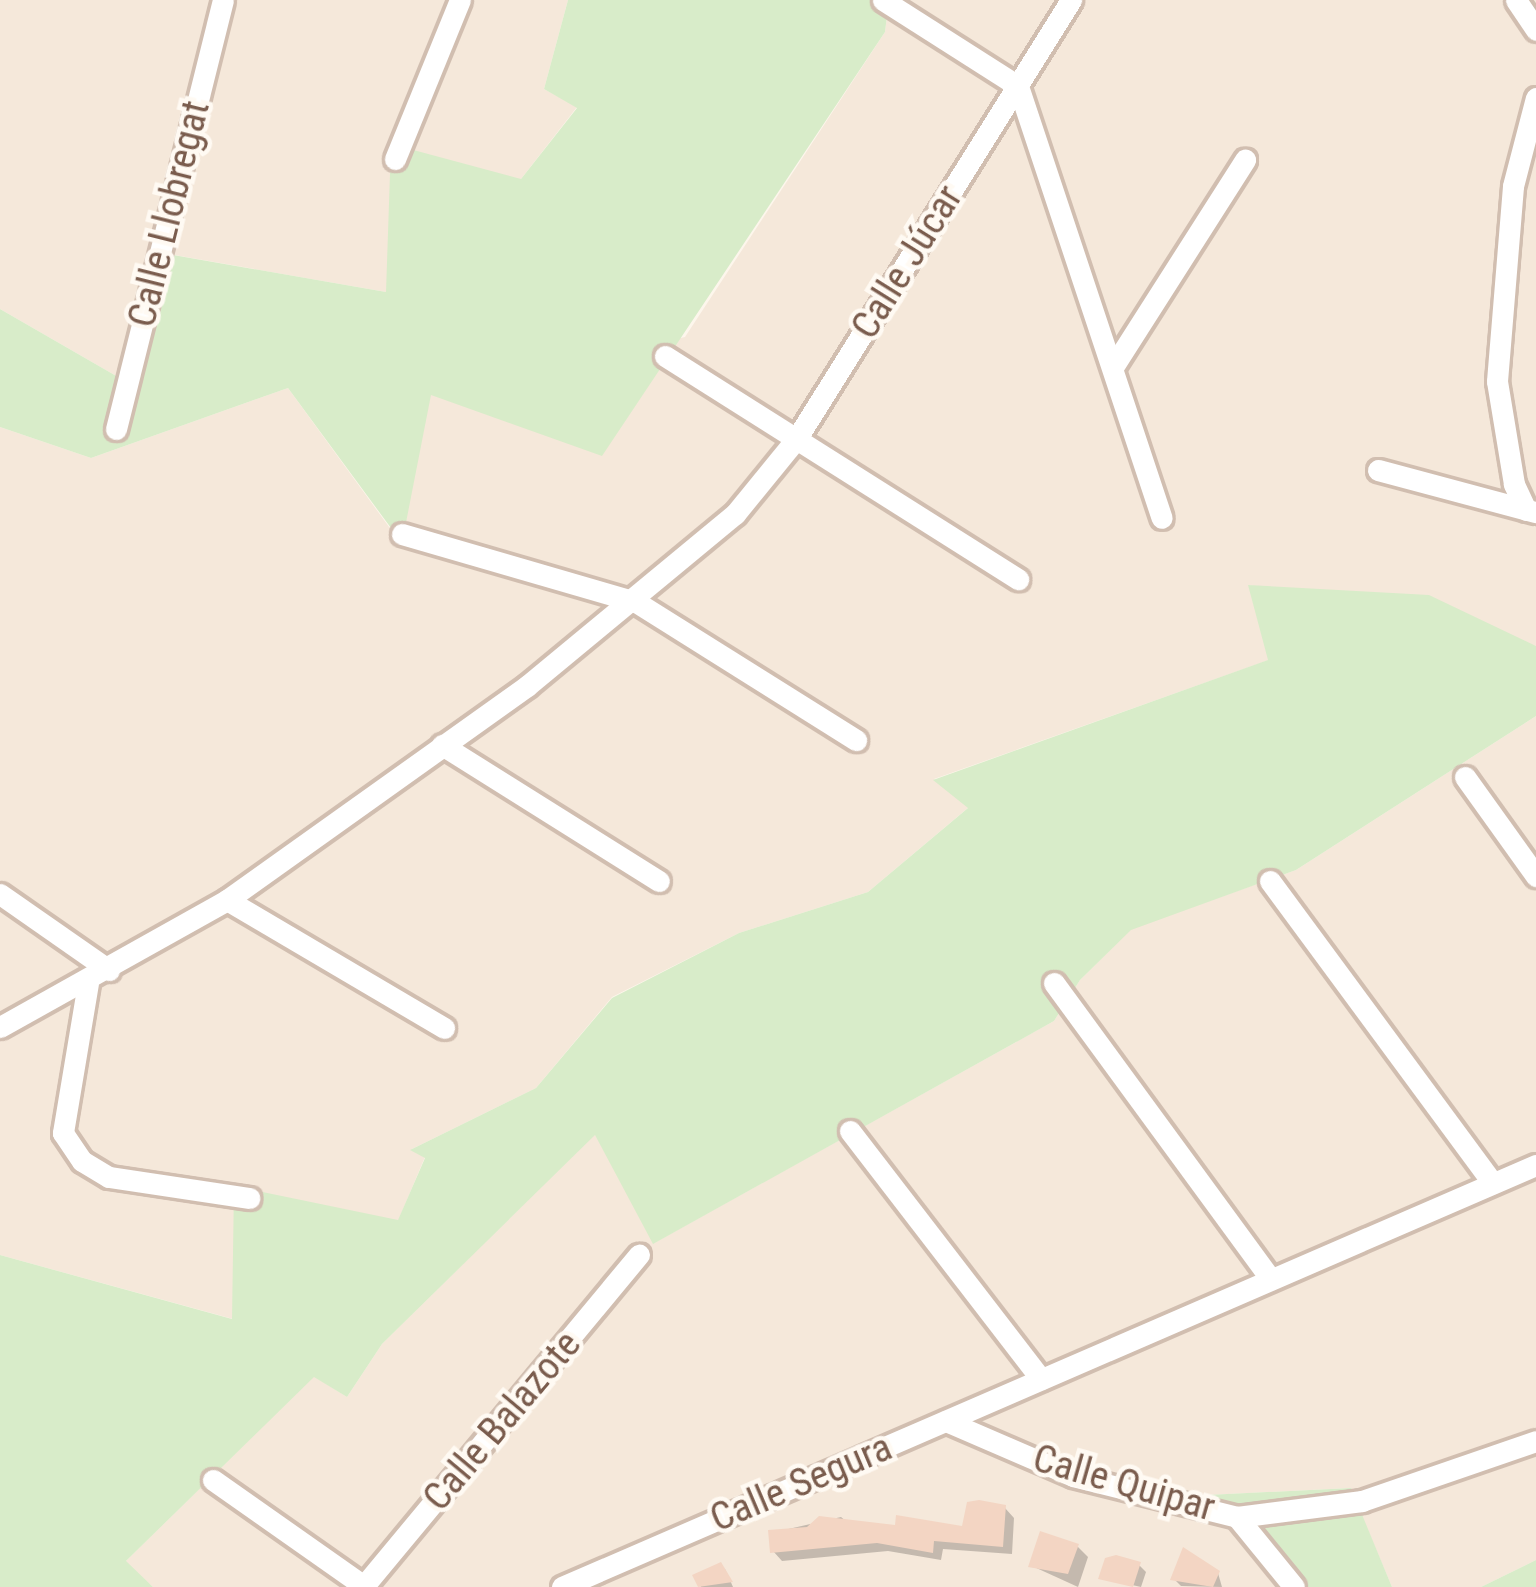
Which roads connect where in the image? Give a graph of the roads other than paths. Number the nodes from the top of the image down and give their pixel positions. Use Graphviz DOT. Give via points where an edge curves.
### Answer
graph roads {
  1 [pos="223,0"];
  2 [pos="460,0"];
  3 [pos="883,0"];
  4 [pos="1071,0"];
  5 [pos="1516,0"];
  6 [pos="1536,30"];
  7 [pos="1018,86"];
  8 [pos="1536,98"];
  9 [pos="395,159"];
  10 [pos="1245,160"];
  11 [pos="665,356"];
  12 [pos="1113,367"];
  13 [pos="116,429"];
  14 [pos="796,438"];
  15 [pos="1378,470"];
  16 [pos="1531,511"];
  17 [pos="1162,518"];
  18 [pos="402,534"];
  19 [pos="1018,579"];
  20 [pos="636,602"];
  21 [pos="856,740"];
  22 [pos="442,745"];
  23 [pos="1465,778"];
  24 [pos="1536,876"];
  25 [pos="1270,880"];
  26 [pos="659,881"];
  27 [pos="0,894"];
  28 [pos="227,900"];
  29 [pos="110,970"];
  30 [pos="88,983"];
  31 [pos="1054,983"];
  32 [pos="0,1027"];
  33 [pos="444,1028"];
  34 [pos="850,1131"];
  35 [pos="1536,1165"];
  36 [pos="1493,1183"];
  37 [pos="249,1198"];
  38 [pos="639,1255"];
  39 [pos="1271,1280"];
  40 [pos="1041,1379"];
  41 [pos="946,1421"];
  42 [pos="1536,1441"];
  43 [pos="213,1480"];
  44 [pos="1237,1516"];
  45 [pos="364,1587"];
  46 [pos="562,1587"];
  47 [pos="1294,1587"];
  1 -- 13 [label="street, Calle Llobregat"];
  2 -- 9 [label="street"];
  3 -- 7 [label="street"];
  4 -- 7 [label="street, Calle Júcar"];
  5 -- 6 [label="street"];
  7 -- 12 [label="street"];
  7 -- 14 [label="street, Calle Júcar"];
  8 -- 16 [label="street" via="1514,186 1497,381"];
  10 -- 12 [label="street"];
  11 -- 14 [label="street"];
  12 -- 17 [label="street"];
  14 -- 19 [label="street"];
  14 -- 20 [label="street, Calle Júcar" via="735,514"];
  15 -- 16 [label="street"];
  18 -- 20 [label="street"];
  20 -- 21 [label="street"];
  20 -- 22 [label="street, Calle Júcar"];
  22 -- 26 [label="street"];
  22 -- 28 [label="street, Calle Júcar"];
  23 -- 24 [label="street"];
  25 -- 36 [label="street"];
  27 -- 29 [label="street"];
  28 -- 29 [label="street, Calle Júcar"];
  28 -- 33 [label="street"];
  29 -- 30 [label="street, Calle Júcar"];
  30 -- 32 [label="street, Calle Júcar"];
  30 -- 37 [label="street" via="63,1132 82,1161 109,1177"];
  31 -- 39 [label="street"];
  34 -- 40 [label="street"];
  35 -- 36 [label="street, Calle Segura"];
  36 -- 39 [label="street, Calle Segura"];
  38 -- 45 [label="street, Calle Balazote"];
  39 -- 40 [label="street, Calle Segura"];
  40 -- 41 [label="street, Calle Segura"];
  41 -- 44 [label="street, Calle Quipar" via="1073,1476"];
  41 -- 46 [label="street, Calle Segura"];
  42 -- 44 [label="street, Calle Quipar" via="1362,1502"];
  43 -- 45 [label="street, Calle Balazote"];
  44 -- 47 [label="street, Calle Quipar"];
}
